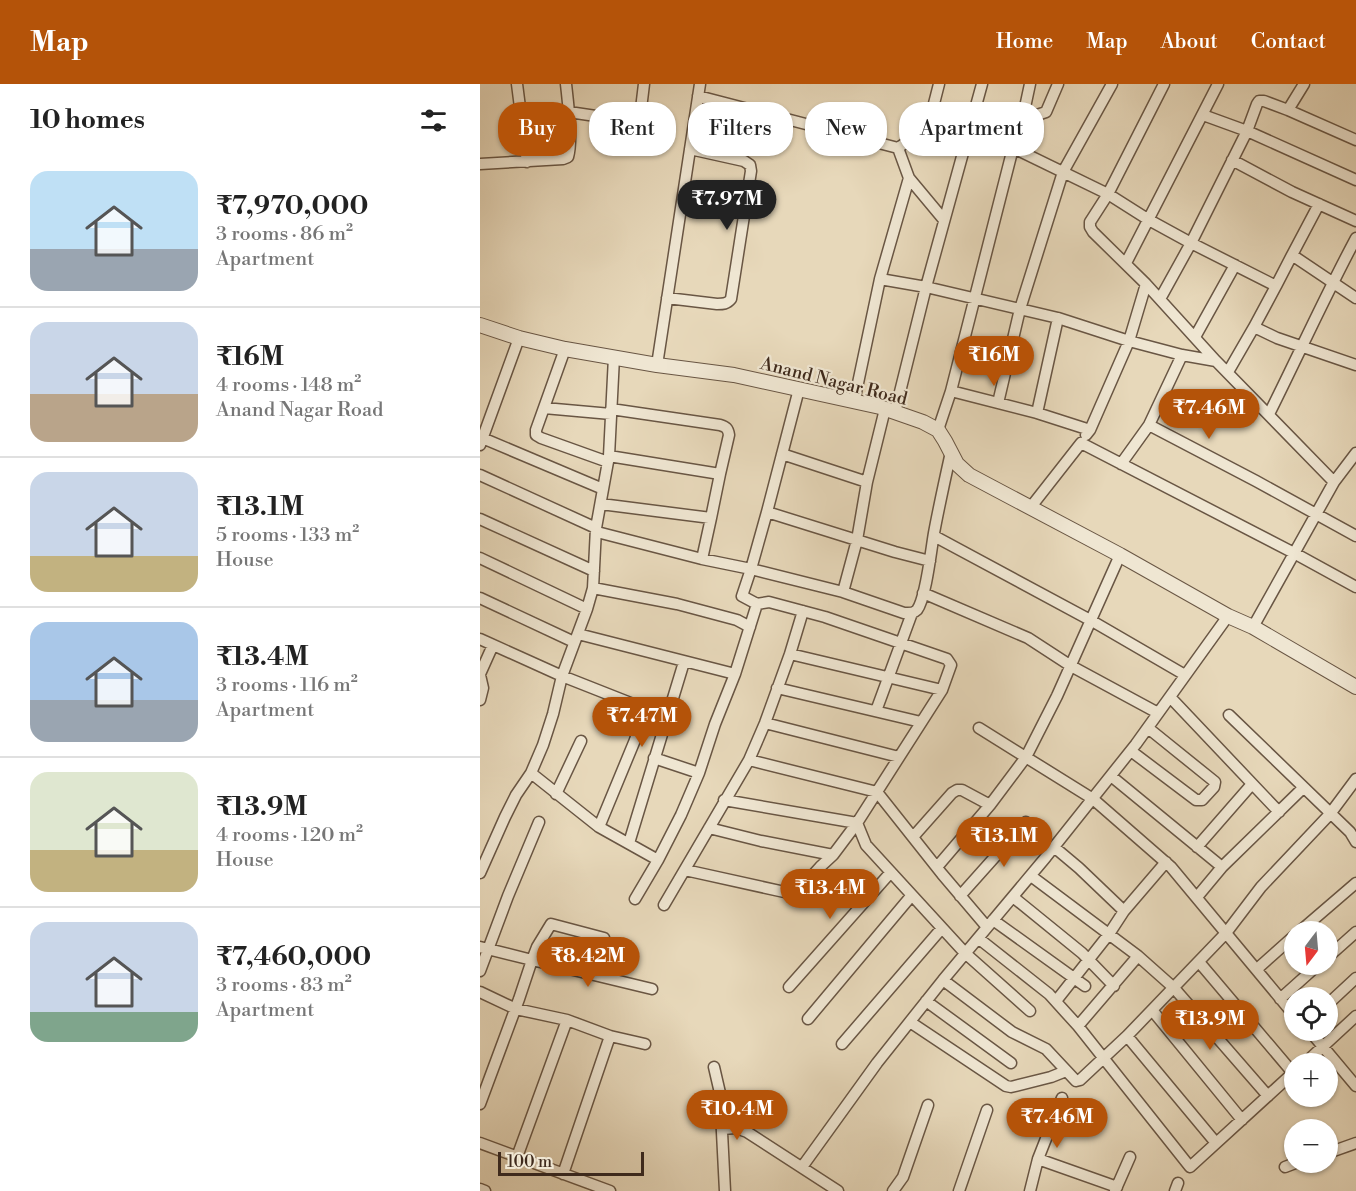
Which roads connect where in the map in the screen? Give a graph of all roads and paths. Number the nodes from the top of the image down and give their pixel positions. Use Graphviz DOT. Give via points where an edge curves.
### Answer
graph roads {
  1 [pos="517,84"];
  2 [pos="566,84"];
  3 [pos="644,84"];
  4 [pos="700,84"];
  5 [pos="939,84"];
  6 [pos="982,84"];
  7 [pos="1030,84"];
  8 [pos="1058,84"];
  9 [pos="1112,84"];
  10 [pos="1164,84"];
  11 [pos="1218,84"];
  12 [pos="1304,84"];
  13 [pos="698,96"];
  14 [pos="567,102"];
  15 [pos="697,102"];
  16 [pos="934,102"];
  17 [pos="977,102"];
  18 [pos="1026,102"];
  19 [pos="1287,110"];
  20 [pos="577,113"];
  21 [pos="1044,114"];
  22 [pos="1203,115"];
  23 [pos="1247,131"];
  24 [pos="1356,140"];
  25 [pos="898,148"];
  26 [pos="568,156"];
  27 [pos="689,156"];
  28 [pos="722,156"];
  29 [pos="962,156"];
  30 [pos="1010,156"];
  31 [pos="1029,156"];
  32 [pos="1232,160"];
  33 [pos="527,162"];
  34 [pos="480,164"];
  35 [pos="1063,172"];
  36 [pos="909,178"];
  37 [pos="1356,180"];
  38 [pos="1108,194"];
  39 [pos="1318,204"];
  40 [pos="944,220"];
  41 [pos="1149,220"];
  42 [pos="1356,221"];
  43 [pos="1356,238"];
  44 [pos="1191,243"];
  45 [pos="1292,255"];
  46 [pos="1126,263"];
  47 [pos="1235,265"];
  48 [pos="880,279"];
  49 [pos="1332,283"];
  50 [pos="1146,284"];
  51 [pos="1276,286"];
  52 [pos="926,287"];
  53 [pos="667,298"];
  54 [pos="975,298"];
  55 [pos="1356,298"];
  56 [pos="1160,299"];
  57 [pos="1020,309"];
  58 [pos="1058,318"];
  59 [pos="480,325"];
  60 [pos="1254,327"];
  61 [pos="1195,337"];
  62 [pos="519,338"];
  63 [pos="1129,341"];
  64 [pos="1303,346"];
  65 [pos="565,349"];
  66 [pos="1182,355"];
  67 [pos="614,357"];
  68 [pos="1216,361"];
  69 [pos="657,365"];
  70 [pos="1356,365"];
  71 [pos="1228,372"];
  72 [pos="799,389"];
  73 [pos="951,391"];
  74 [pos="854,402"];
  75 [pos="998,403"];
  76 [pos="544,408"];
  77 [pos="890,411"];
  78 [pos="611,412"];
  79 [pos="1037,413"];
  80 [pos="1269,414"];
  81 [pos="1149,425"];
  82 [pos="938,430"];
  83 [pos="1090,430"];
  84 [pos="481,441"];
  85 [pos="1081,443"];
  86 [pos="951,452"];
  87 [pos="1356,453"];
  88 [pos="782,454"];
  89 [pos="608,459"];
  90 [pos="1121,464"];
  91 [pos="720,474"];
  92 [pos="480,475"];
  93 [pos="867,482"];
  94 [pos="1334,482"];
  95 [pos="603,489"];
  96 [pos="601,504"];
  97 [pos="1030,508"];
  98 [pos="767,512"];
  99 [pos="1316,514"];
  100 [pos="711,518"];
  101 [pos="480,519"];
  102 [pos="596,530"];
  103 [pos="934,536"];
  104 [pos="1356,536"];
  105 [pos="857,540"];
  106 [pos="1294,553"];
  107 [pos="1120,555"];
  108 [pos="480,558"];
  109 [pos="702,559"];
  110 [pos="930,561"];
  111 [pos="751,569"];
  112 [pos="594,571"];
  113 [pos="1356,587"];
  114 [pos="593,588"];
  115 [pos="843,592"];
  116 [pos="923,593"];
  117 [pos="480,598"];
  118 [pos="756,604"];
  119 [pos="587,609"];
  120 [pos="803,611"];
  121 [pos="912,613"];
  122 [pos="1228,616"];
  123 [pos="1092,621"];
  124 [pos="750,627"];
  125 [pos="1253,627"];
  126 [pos="576,638"];
  127 [pos="480,639"];
  128 [pos="900,642"];
  129 [pos="493,645"];
  130 [pos="790,654"];
  131 [pos="684,662"];
  132 [pos="1071,666"];
  133 [pos="480,674"];
  134 [pos="735,674"];
  135 [pos="1185,675"];
  136 [pos="562,676"];
  137 [pos="889,677"];
  138 [pos="1356,687"];
  139 [pos="777,688"];
  140 [pos="942,690"];
  141 [pos="1170,697"];
  142 [pos="480,700"];
  143 [pos="876,711"];
  144 [pos="1158,713"];
  145 [pos="1230,715"];
  146 [pos="921,722"];
  147 [pos="765,723"];
  148 [pos="980,728"];
  149 [pos="1148,728"];
  150 [pos="581,741"];
  151 [pos="1131,751"];
  152 [pos="899,757"];
  153 [pos="1026,757"];
  154 [pos="654,758"];
  155 [pos="749,760"];
  156 [pos="699,773"];
  157 [pos="1111,776"];
  158 [pos="528,778"];
  159 [pos="1356,779"];
  160 [pos="1252,784"];
  161 [pos="1303,788"];
  162 [pos="877,792"];
  163 [pos="556,794"];
  164 [pos="1093,799"];
  165 [pos="724,800"];
  166 [pos="990,804"];
  167 [pos="1279,812"];
  168 [pos="1330,814"];
  169 [pos="538,822"];
  170 [pos="1026,822"];
  171 [pos="857,823"];
  172 [pos="599,827"];
  173 [pos="709,828"];
  174 [pos="913,837"];
  175 [pos="1356,842"];
  176 [pos="628,843"];
  177 [pos="1054,847"];
  178 [pos="1197,847"];
  179 [pos="833,855"];
  180 [pos="658,860"];
  181 [pos="1166,862"];
  182 [pos="937,867"];
  183 [pos="1222,867"];
  184 [pos="685,870"];
  185 [pos="891,872"];
  186 [pos="480,873"];
  187 [pos="1031,876"];
  188 [pos="1356,883"];
  189 [pos="912,895"];
  190 [pos="960,896"];
  191 [pos="1013,897"];
  192 [pos="1197,897"];
  193 [pos="635,899"];
  194 [pos="664,905"];
  195 [pos="1124,911"];
  196 [pos="1312,921"];
  197 [pos="990,923"];
  198 [pos="942,928"];
  199 [pos="1356,932"];
  200 [pos="1226,933"];
  201 [pos="1109,934"];
  202 [pos="604,938"];
  203 [pos="978,938"];
  204 [pos="1284,945"];
  205 [pos="484,948"];
  206 [pos="1338,948"];
  207 [pos="965,953"];
  208 [pos="1138,956"];
  209 [pos="532,960"];
  210 [pos="1089,960"];
  211 [pos="1198,962"];
  212 [pos="1257,969"];
  213 [pos="480,971"];
  214 [pos="1307,975"];
  215 [pos="1074,978"];
  216 [pos="1356,978"];
  217 [pos="942,980"];
  218 [pos="1086,986"];
  219 [pos="1114,986"];
  220 [pos="789,987"];
  221 [pos="1174,988"];
  222 [pos="652,990"];
  223 [pos="480,992"];
  224 [pos="1338,995"];
  225 [pos="1280,999"];
  226 [pos="926,1001"];
  227 [pos="1056,1002"];
  228 [pos="1284,1004"];
  229 [pos="516,1009"];
  230 [pos="1152,1010"];
  231 [pos="1030,1011"];
  232 [pos="1356,1016"];
  233 [pos="808,1019"];
  234 [pos="567,1020"];
  235 [pos="910,1022"];
  236 [pos="1078,1026"];
  237 [pos="610,1036"];
  238 [pos="1127,1036"];
  239 [pos="1318,1041"];
  240 [pos="645,1044"];
  241 [pos="842,1044"];
  242 [pos="1322,1046"];
  243 [pos="1315,1053"];
  244 [pos="1104,1059"];
  245 [pos="1284,1061"];
  246 [pos="1011,1063"];
  247 [pos="714,1067"];
  248 [pos="1066,1071"];
  249 [pos="1284,1082"];
  250 [pos="1356,1086"];
  251 [pos="1268,1096"];
  252 [pos="1062,1098"];
  253 [pos="480,1104"];
  254 [pos="928,1105"];
  255 [pos="987,1110"];
  256 [pos="1242,1120"];
  257 [pos="722,1129"];
  258 [pos="480,1143"];
  259 [pos="1216,1143"];
  260 [pos="1356,1143"];
  261 [pos="1338,1149"];
  262 [pos="517,1157"];
  263 [pos="1130,1157"];
  264 [pos="1038,1159"];
  265 [pos="804,1163"];
  266 [pos="563,1174"];
  267 [pos="480,1189"];
  268 [pos="1116,1189"];
  269 [pos="606,1190"];
  270 [pos="485,1191"];
  271 [pos="725,1191"];
  272 [pos="837,1191"];
  273 [pos="893,1191"];
  274 [pos="959,1191"];
  275 [pos="1030,1191"];
  1 -- 33 [label="street"];
  2 -- 14 [label="street"];
  3 -- 20 [label="street" via="636,122"];
  4 -- 13 [label="street"];
  5 -- 16 [label="street"];
  6 -- 17 [label="street"];
  7 -- 18 [label="street"];
  8 -- 21 [label="street"];
  9 -- 35 [label="street"];
  10 -- 38 [label="street"];
  11 -- 22 [label="street"];
  12 -- 19 [label="street"];
  13 -- 15 [label="street"];
  13 -- 25 [label="street"];
  19 -- 23 [label="street" via="1259,101"];
  19 -- 24 [label="street"];
  22 -- 23 [label="street"];
  22 -- 41 [label="street"];
  23 -- 32 [label="street"];
  23 -- 37 [label="street"];
  25 -- 36 [label="street"];
  26 -- 33 [label="street"];
  27 -- 53 [label="street"];
  28 -- 53 [label="street" via="744,161 751,171 731,299 717,304"];
  29 -- 40 [label="street"];
  30 -- 54 [label="street"];
  31 -- 35 [label="street"];
  32 -- 39 [label="street"];
  32 -- 44 [label="street"];
  33 -- 34 [label="street"];
  35 -- 38 [label="street"];
  35 -- 57 [label="street"];
  36 -- 40 [label="street"];
  36 -- 48 [label="street"];
  38 -- 41 [label="street"];
  38 -- 46 [label="street" via="1090,227"];
  39 -- 42 [label="street"];
  39 -- 45 [label="street"];
  40 -- 52 [label="street"];
  41 -- 44 [label="street"];
  41 -- 46 [label="street"];
  43 -- 49 [label="street"];
  44 -- 47 [label="street"];
  44 -- 56 [label="street"];
  45 -- 49 [label="street"];
  45 -- 51 [label="street"];
  46 -- 50 [label="street"];
  47 -- 51 [label="street"];
  47 -- 61 [label="street"];
  48 -- 52 [label="street"];
  48 -- 74 [label="street"];
  49 -- 55 [label="street"];
  49 -- 64 [label="street"];
  50 -- 56 [label="street"];
  50 -- 63 [label="street"];
  51 -- 60 [label="street"];
  52 -- 54 [label="street"];
  52 -- 77 [label="street"];
  53 -- 69 [label="street"];
  54 -- 57 [label="street"];
  54 -- 73 [label="street"];
  56 -- 61 [label="street"];
  57 -- 58 [label="street"];
  57 -- 75 [label="street"];
  58 -- 63 [label="street"];
  58 -- 79 [label="street"];
  59 -- 62 [label="street, Anand Nagar Road"];
  60 -- 64 [label="street"];
  60 -- 71 [label="street"];
  61 -- 68 [label="street"];
  62 -- 65 [label="street, Anand Nagar Road"];
  62 -- 84 [label="street"];
  63 -- 66 [label="street"];
  63 -- 83 [label="street"];
  64 -- 70 [label="street"];
  64 -- 80 [label="street"];
  65 -- 67 [label="street, Anand Nagar Road"];
  65 -- 76 [label="street"];
  66 -- 68 [label="street"];
  66 -- 81 [label="street"];
  67 -- 69 [label="street, Anand Nagar Road"];
  67 -- 78 [label="street"];
  68 -- 71 [label="street"];
  69 -- 72 [label="street, Anand Nagar Road"];
  71 -- 80 [label="street"];
  72 -- 74 [label="street, Anand Nagar Road"];
  72 -- 88 [label="street"];
  73 -- 75 [label="street"];
  73 -- 82 [label="street"];
  74 -- 77 [label="street, Anand Nagar Road"];
  75 -- 79 [label="street"];
  76 -- 78 [label="street"];
  76 -- 89 [label="street" via="536,430 538,437"];
  77 -- 82 [label="street, Anand Nagar Road"];
  77 -- 93 [label="street"];
  78 -- 89 [label="street"];
  78 -- 91 [label="street" via="726,428 729,435"];
  79 -- 83 [label="street"];
  80 -- 94 [label="street"];
  81 -- 90 [label="street"];
  81 -- 99 [label="street"];
  82 -- 86 [label="street"];
  83 -- 85 [label="street"];
  84 -- 95 [label="street"];
  85 -- 90 [label="street"];
  85 -- 97 [label="street"];
  86 -- 97 [label="street" via="969,475"];
  86 -- 103 [label="street"];
  87 -- 94 [label="street"];
  88 -- 93 [label="street"];
  88 -- 98 [label="street"];
  89 -- 91 [label="street"];
  89 -- 95 [label="street"];
  90 -- 106 [label="street"];
  91 -- 100 [label="street"];
  92 -- 102 [label="street"];
  93 -- 105 [label="street"];
  94 -- 99 [label="street"];
  95 -- 96 [label="street"];
  96 -- 100 [label="street"];
  96 -- 102 [label="street"];
  97 -- 107 [label="street"];
  98 -- 105 [label="street"];
  98 -- 111 [label="street"];
  99 -- 104 [label="street"];
  99 -- 106 [label="street"];
  100 -- 109 [label="street"];
  101 -- 112 [label="street"];
  102 -- 109 [label="street"];
  102 -- 112 [label="street"];
  103 -- 110 [label="street"];
  103 -- 123 [label="street"];
  105 -- 110 [label="street"];
  105 -- 115 [label="street"];
  106 -- 113 [label="street"];
  106 -- 125 [label="street"];
  107 -- 122 [label="street"];
  107 -- 123 [label="street"];
  108 -- 119 [label="street"];
  109 -- 111 [label="street"];
  110 -- 116 [label="street"];
  111 -- 115 [label="street"];
  111 -- 118 [label="street" via="742,596"];
  112 -- 114 [label="street"];
  114 -- 119 [label="street"];
  114 -- 124 [label="street" via="677,604"];
  115 -- 121 [label="street"];
  116 -- 121 [label="street"];
  116 -- 132 [label="street" via="1028,638"];
  117 -- 126 [label="street"];
  118 -- 120 [label="street" via="769,602"];
  118 -- 124 [label="street"];
  119 -- 126 [label="street"];
  120 -- 128 [label="street"];
  120 -- 130 [label="street"];
  121 -- 128 [label="street"];
  122 -- 125 [label="street"];
  122 -- 135 [label="street"];
  123 -- 132 [label="street"];
  123 -- 135 [label="street"];
  124 -- 134 [label="street"];
  125 -- 138 [label="street"];
  126 -- 131 [label="street"];
  126 -- 136 [label="street"];
  127 -- 129 [label="street"];
  128 -- 137 [label="street"];
  128 -- 140 [label="street" via="950,662"];
  129 -- 133 [label="street"];
  129 -- 136 [label="street"];
  130 -- 137 [label="street"];
  130 -- 139 [label="street"];
  131 -- 134 [label="street"];
  131 -- 154 [label="street"];
  132 -- 144 [label="street"];
  132 -- 153 [label="street"];
  133 -- 142 [label="street"];
  134 -- 156 [label="street"];
  135 -- 141 [label="street"];
  136 -- 158 [label="street" via="543,745"];
  136 -- 172 [label="street" via="633,704 641,716"];
  137 -- 140 [label="street"];
  137 -- 143 [label="street"];
  139 -- 143 [label="street"];
  139 -- 147 [label="street"];
  140 -- 146 [label="street"];
  141 -- 144 [label="street"];
  141 -- 160 [label="street"];
  143 -- 146 [label="street"];
  144 -- 149 [label="street"];
  145 -- 161 [label="street"];
  146 -- 152 [label="street"];
  147 -- 152 [label="street"];
  147 -- 155 [label="street"];
  148 -- 153 [label="street"];
  149 -- 151 [label="street"];
  149 -- 151 [label="street" via="1215,782 1214,787 1196,801"];
  150 -- 163 [label="street"];
  151 -- 157 [label="street"];
  152 -- 162 [label="street"];
  153 -- 164 [label="street"];
  153 -- 166 [label="street"];
  154 -- 156 [label="street"];
  154 -- 176 [label="street"];
  155 -- 162 [label="street"];
  155 -- 165 [label="street"];
  156 -- 180 [label="street"];
  157 -- 164 [label="street"];
  157 -- 178 [label="street"];
  158 -- 163 [label="street"];
  158 -- 186 [label="street" via="516,795"];
  159 -- 168 [label="street"];
  160 -- 167 [label="street"];
  160 -- 178 [label="street"];
  161 -- 167 [label="street"];
  161 -- 168 [label="street"];
  162 -- 171 [label="street"];
  162 -- 174 [label="street"];
  163 -- 172 [label="street"];
  164 -- 177 [label="street"];
  164 -- 181 [label="street"];
  165 -- 171 [label="street"];
  165 -- 173 [label="street"];
  166 -- 174 [label="street" via="957,789"];
  166 -- 182 [label="street"];
  167 -- 183 [label="street"];
  168 -- 175 [label="street"];
  168 -- 200 [label="street" via="1261,887"];
  169 -- 205 [label="street"];
  170 -- 190 [label="street"];
  171 -- 179 [label="street"];
  171 -- 185 [label="street" via="866,845"];
  172 -- 176 [label="street"];
  173 -- 179 [label="street"];
  173 -- 184 [label="street"];
  174 -- 182 [label="street"];
  176 -- 180 [label="street"];
  177 -- 187 [label="street"];
  177 -- 195 [label="street"];
  178 -- 183 [label="street"];
  179 -- 184 [label="street" via="800,889 789,893"];
  180 -- 193 [label="street"];
  181 -- 192 [label="street"];
  181 -- 195 [label="street"];
  182 -- 190 [label="street"];
  183 -- 192 [label="street"];
  184 -- 194 [label="street"];
  185 -- 189 [label="street"];
  185 -- 220 [label="street"];
  187 -- 191 [label="street"];
  187 -- 201 [label="street"];
  188 -- 196 [label="street"];
  189 -- 198 [label="street"];
  189 -- 233 [label="street"];
  190 -- 197 [label="street"];
  191 -- 197 [label="street"];
  191 -- 210 [label="street"];
  192 -- 200 [label="street"];
  195 -- 201 [label="street"];
  197 -- 203 [label="street"];
  197 -- 215 [label="street"];
  198 -- 207 [label="street"];
  198 -- 241 [label="street"];
  199 -- 206 [label="street"];
  200 -- 211 [label="street"];
  200 -- 212 [label="street"];
  201 -- 208 [label="street"];
  201 -- 210 [label="street"];
  202 -- 209 [label="street" via="550,924"];
  203 -- 207 [label="street"];
  203 -- 227 [label="street"];
  204 -- 212 [label="street"];
  205 -- 209 [label="street"];
  205 -- 213 [label="street"];
  207 -- 217 [label="street"];
  207 -- 231 [label="street"];
  208 -- 219 [label="street"];
  208 -- 221 [label="street"];
  209 -- 222 [label="street"];
  209 -- 229 [label="street"];
  210 -- 215 [label="street"];
  210 -- 219 [label="street"];
  211 -- 221 [label="street"];
  211 -- 245 [label="street"];
  212 -- 225 [label="street"];
  214 -- 225 [label="street"];
  215 -- 218 [label="street"];
  215 -- 227 [label="street"];
  216 -- 224 [label="street"];
  217 -- 226 [label="street"];
  217 -- 248 [label="street" via="1016,1035 1046,1049"];
  219 -- 236 [label="street"];
  221 -- 230 [label="street"];
  221 -- 251 [label="street"];
  223 -- 229 [label="street"];
  225 -- 228 [label="street"];
  226 -- 235 [label="street"];
  226 -- 246 [label="street"];
  227 -- 236 [label="street"];
  229 -- 234 [label="street"];
  229 -- 253 [label="street"];
  230 -- 238 [label="street"];
  230 -- 256 [label="street"];
  232 -- 242 [label="street"];
  234 -- 237 [label="street"];
  234 -- 262 [label="street"];
  235 -- 248 [label="street" via="1006,1086"];
  235 -- 265 [label="street"];
  236 -- 244 [label="street"];
  237 -- 240 [label="street"];
  237 -- 266 [label="street"];
  238 -- 244 [label="street"];
  238 -- 259 [label="street"];
  239 -- 242 [label="street"];
  242 -- 243 [label="street"];
  242 -- 250 [label="street"];
  244 -- 248 [label="street" via="1077,1081"];
  244 -- 259 [label="street" via="1190,1167"];
  247 -- 257 [label="street"];
  249 -- 251 [label="street"];
  251 -- 256 [label="street"];
  252 -- 264 [label="street"];
  254 -- 273 [label="street" via="903,1177"];
  255 -- 274 [label="street"];
  256 -- 259 [label="street"];
  257 -- 265 [label="street" via="747,1132"];
  257 -- 271 [label="street"];
  258 -- 262 [label="street"];
  260 -- 261 [label="street"];
  262 -- 266 [label="street"];
  263 -- 268 [label="street"];
  264 -- 268 [label="street"];
  264 -- 275 [label="street"];
  265 -- 272 [label="street"];
  266 -- 269 [label="street"];
  267 -- 270 [label="street"];
}
